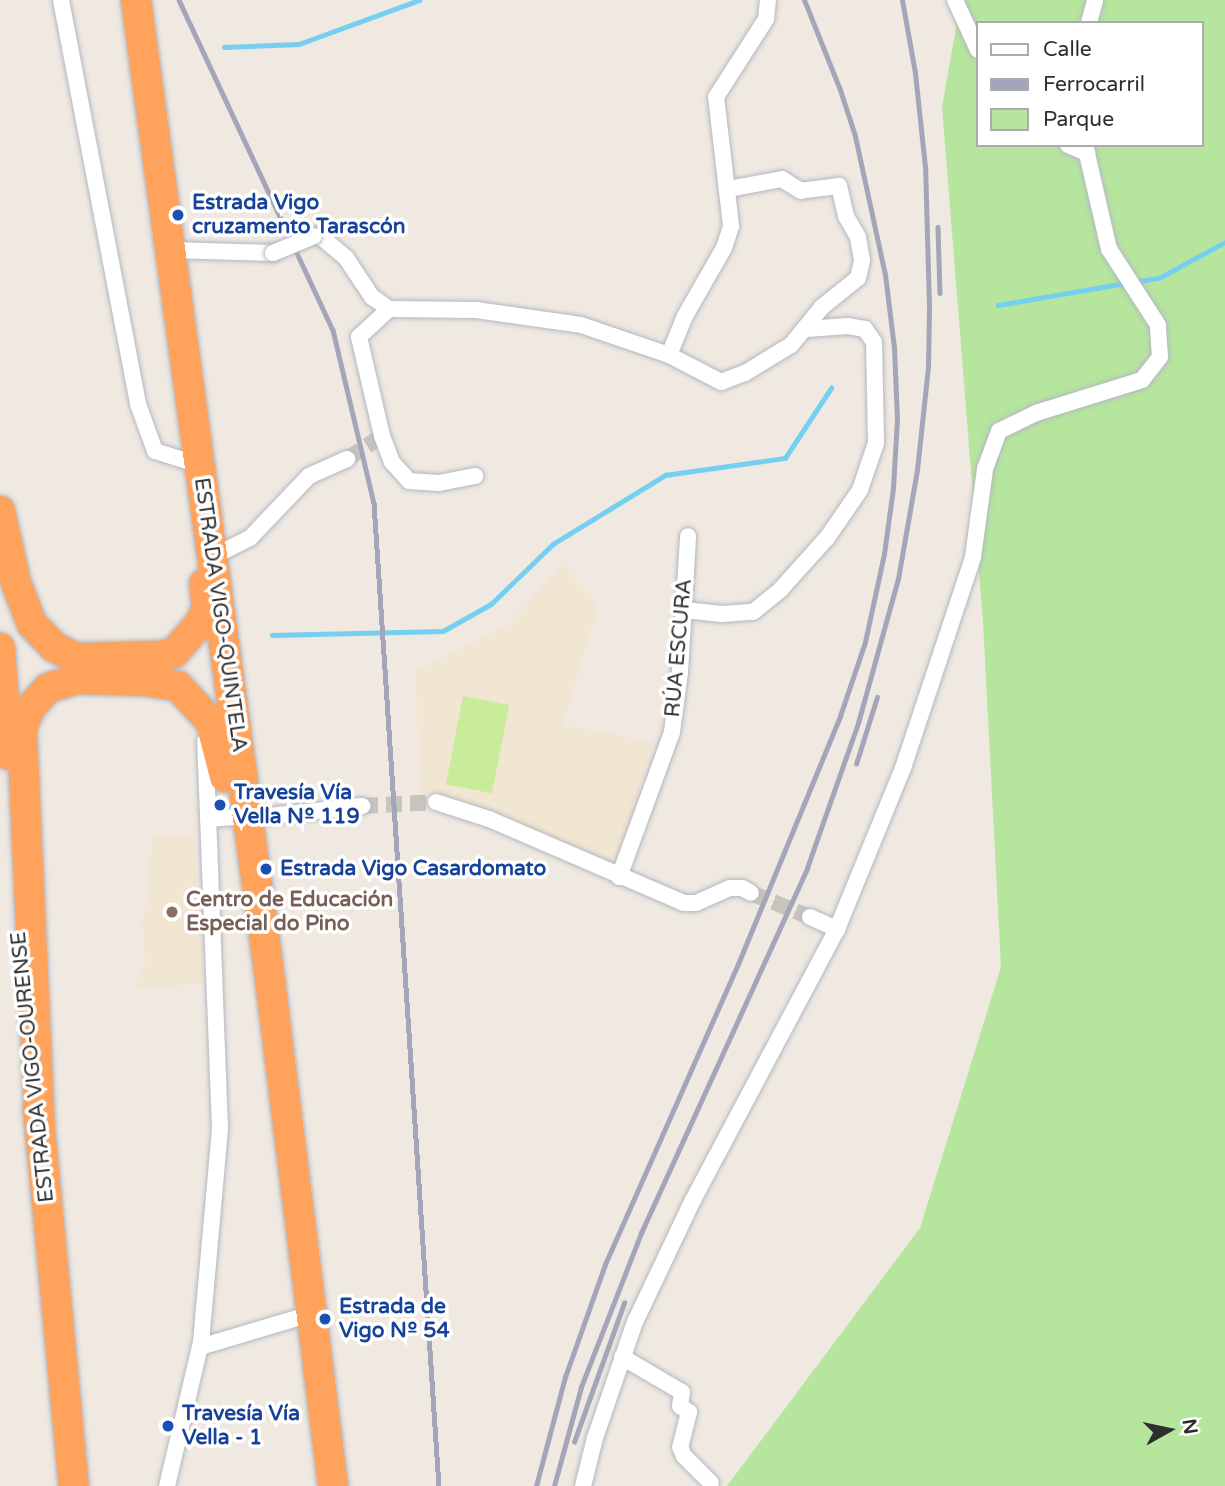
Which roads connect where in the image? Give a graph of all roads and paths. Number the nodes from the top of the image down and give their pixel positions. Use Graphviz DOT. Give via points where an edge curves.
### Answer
graph roads {
  1 [pos="61,0"];
  2 [pos="136,0"];
  3 [pos="768,0"];
  4 [pos="955,0"];
  5 [pos="1095,0"];
  6 [pos="1090,21"];
  7 [pos="976,46"];
  8 [pos="1086,149"];
  9 [pos="728,189"];
  10 [pos="170,250"];
  11 [pos="389,309"];
  12 [pos="806,329"];
  13 [pos="669,355"];
  14 [pos="347,458"];
  15 [pos="199,465"];
  16 [pos="475,476"];
  17 [pos="0,511"];
  18 [pos="688,536"];
  19 [pos="212,557"];
  20 [pos="684,610"];
  21 [pos="0,648"];
  22 [pos="243,788"];
  23 [pos="436,802"];
  24 [pos="362,806"];
  25 [pos="269,816"];
  26 [pos="221,818"];
  27 [pos="253,868"];
  28 [pos="619,877"];
  29 [pos="751,893"];
  30 [pos="810,917"];
  31 [pos="838,929"];
  32 [pos="269,972"];
  33 [pos="40,1129"];
  34 [pos="311,1314"];
  35 [pos="200,1347"];
  36 [pos="622,1357"];
  37 [pos="711,1483"];
  38 [pos="74,1486"];
  39 [pos="167,1486"];
  40 [pos="333,1486"];
  41 [pos="583,1486"];
  1 -- 15 [label="street" via="138,404 155,452"];
  2 -- 10 [label="highway, ESTRADA VIGO-QUINTELA"];
  3 -- 9 [label="street" via="766,19 716,97"];
  4 -- 7 [label="street"];
  5 -- 6 [label="street"];
  8 -- 31 [label="street" via="1110,249 1158,325 1160,357 1142,380 1036,413 999,431 985,469 973,557 902,768"];
  9 -- 12 [label="street" via="782,179 801,191 839,186 846,216 858,237 862,260 858,278 822,307"];
  9 -- 13 [label="street" via="731,226 724,248 685,316"];
  10 -- 11 [label="street, bridge" via="273,253 320,236 346,258 372,296"];
  10 -- 15 [label="highway, ESTRADA VIGO-QUINTELA"];
  11 -- 13 [label="street" via="476,310 581,325"];
  11 -- 16 [label="street" via="359,337 392,462 409,481 439,483"];
  12 -- 13 [label="street" via="780,352 721,383"];
  12 -- 20 [label="street" via="865,328 874,342 876,443 860,490 827,538 781,589 753,612"];
  14 -- 19 [label="street" via="309,476 250,538"];
  15 -- 17 [label="highway" via="193,496 207,608 174,653 77,658 54,647 32,624 16,583"];
  15 -- 19 [label="highway, ESTRADA VIGO-QUINTELA"];
  18 -- 20 [label="street, RÚA ESCURA"];
  19 -- 22 [label="highway, ESTRADA VIGO-QUINTELA"];
  20 -- 28 [label="street, RÚA ESCURA" via="672,732"];
  21 -- 33 [label="highway, ESTRADA VIGO-OURENSE" via="20,933"];
  22 -- 25 [label="street"];
  22 -- 27 [label="highway, ESTRADA VIGO-QUINTELA"];
  23 -- 28 [label="street" via="489,819"];
  24 -- 25 [label="street"];
  25 -- 27 [label="street"];
  26 -- 32 [label="highway"];
  26 -- 33 [label="highway" via="211,722 178,686 77,679 48,688 31,707 22,727"];
  26 -- 35 [label="street" via="220,1128"];
  27 -- 32 [label="highway, ESTRADA VIGO-QUINTELA"];
  28 -- 29 [label="street" via="684,903 696,903 730,888"];
  30 -- 31 [label="street"];
  31 -- 36 [label="street" via="693,1200"];
  32 -- 34 [label="highway, ESTRADA VIGO-QUINTELA"];
  33 -- 38 [label="highway, ESTRADA VIGO-OURENSE"];
  34 -- 35 [label="street"];
  34 -- 40 [label="highway, ESTRADA VIGO-QUINTELA"];
  35 -- 39 [label="street"];
  36 -- 37 [label="street" via="682,1392 680,1406 689,1412 680,1447"];
  36 -- 41 [label="street"];
}
